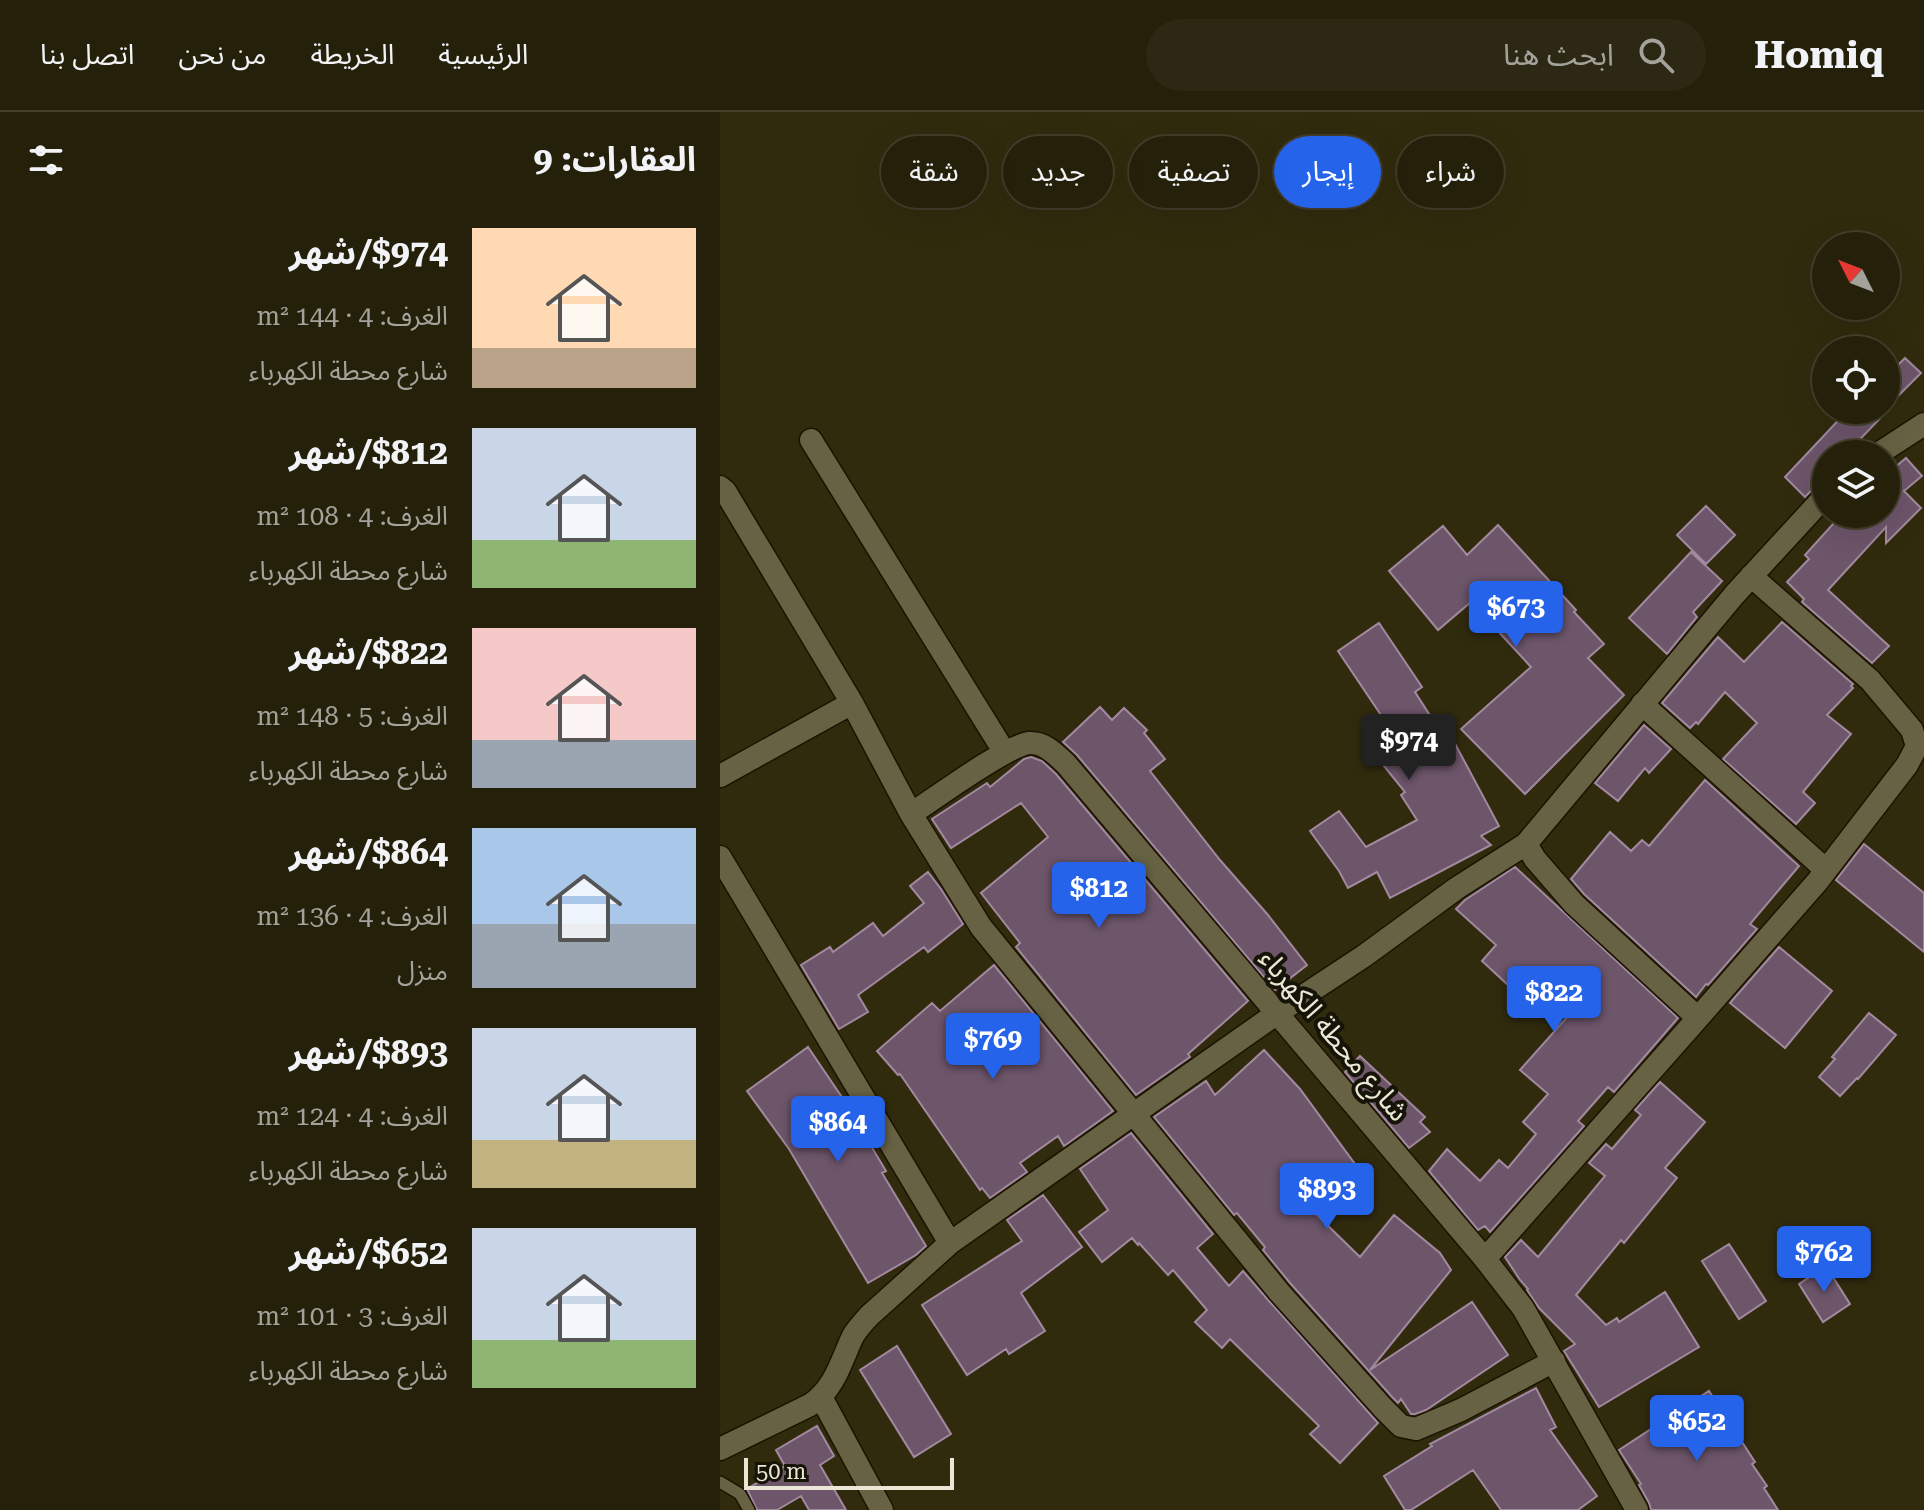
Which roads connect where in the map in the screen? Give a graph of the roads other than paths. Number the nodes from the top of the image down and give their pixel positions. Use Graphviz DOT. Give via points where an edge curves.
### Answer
graph roads {
  1 [pos="1924,424"];
  2 [pos="811,440"];
  3 [pos="1899,440"];
  4 [pos="720,487"];
  5 [pos="1812,510"];
  6 [pos="1751,576"];
  7 [pos="852,703"];
  8 [pos="1642,704"];
  9 [pos="1005,753"];
  10 [pos="720,776"];
  11 [pos="911,814"];
  12 [pos="1526,844"];
  13 [pos="720,857"];
  14 [pos="1826,870"];
  15 [pos="1276,1014"];
  16 [pos="1698,1018"];
  17 [pos="1133,1114"];
  18 [pos="950,1243"];
  19 [pos="1485,1259"];
  20 [pos="1554,1361"];
  21 [pos="821,1397"];
  22 [pos="720,1449"];
  23 [pos="720,1482"];
  24 [pos="749,1510"];
  25 [pos="882,1510"];
  26 [pos="1637,1510"];
  1 -- 3 [label="street"];
  2 -- 9 [label="street"];
  4 -- 7 [label="street"];
  5 -- 6 [label="street"];
  6 -- 8 [label="street"];
  6 -- 14 [label="street" via="1870,680 1912,730 1917,746"];
  7 -- 10 [label="street"];
  7 -- 11 [label="street"];
  8 -- 12 [label="street"];
  8 -- 14 [label="street"];
  9 -- 11 [label="street, شارع محطة الكهرباء"];
  9 -- 15 [label="street, شارع محطة الكهرباء" via="1029,743 1048,747 1066,764"];
  11 -- 17 [label="street" via="981,927"];
  12 -- 15 [label="street"];
  12 -- 16 [label="street" via="1574,904"];
  13 -- 18 [label="street"];
  14 -- 16 [label="street"];
  15 -- 17 [label="street"];
  15 -- 19 [label="street, شارع محطة الكهرباء"];
  16 -- 19 [label="street"];
  17 -- 18 [label="street"];
  17 -- 20 [label="street" via="1279,1292 1401,1426 1416,1429 1461,1410"];
  18 -- 21 [label="street" via="858,1329"];
  19 -- 20 [label="street, شارع محطة الكهرباء" via="1523,1308"];
  20 -- 26 [label="street, شارع محطة الكهرباء"];
  21 -- 22 [label="street"];
  21 -- 25 [label="street"];
  23 -- 24 [label="lane" via="740,1494"];
}
